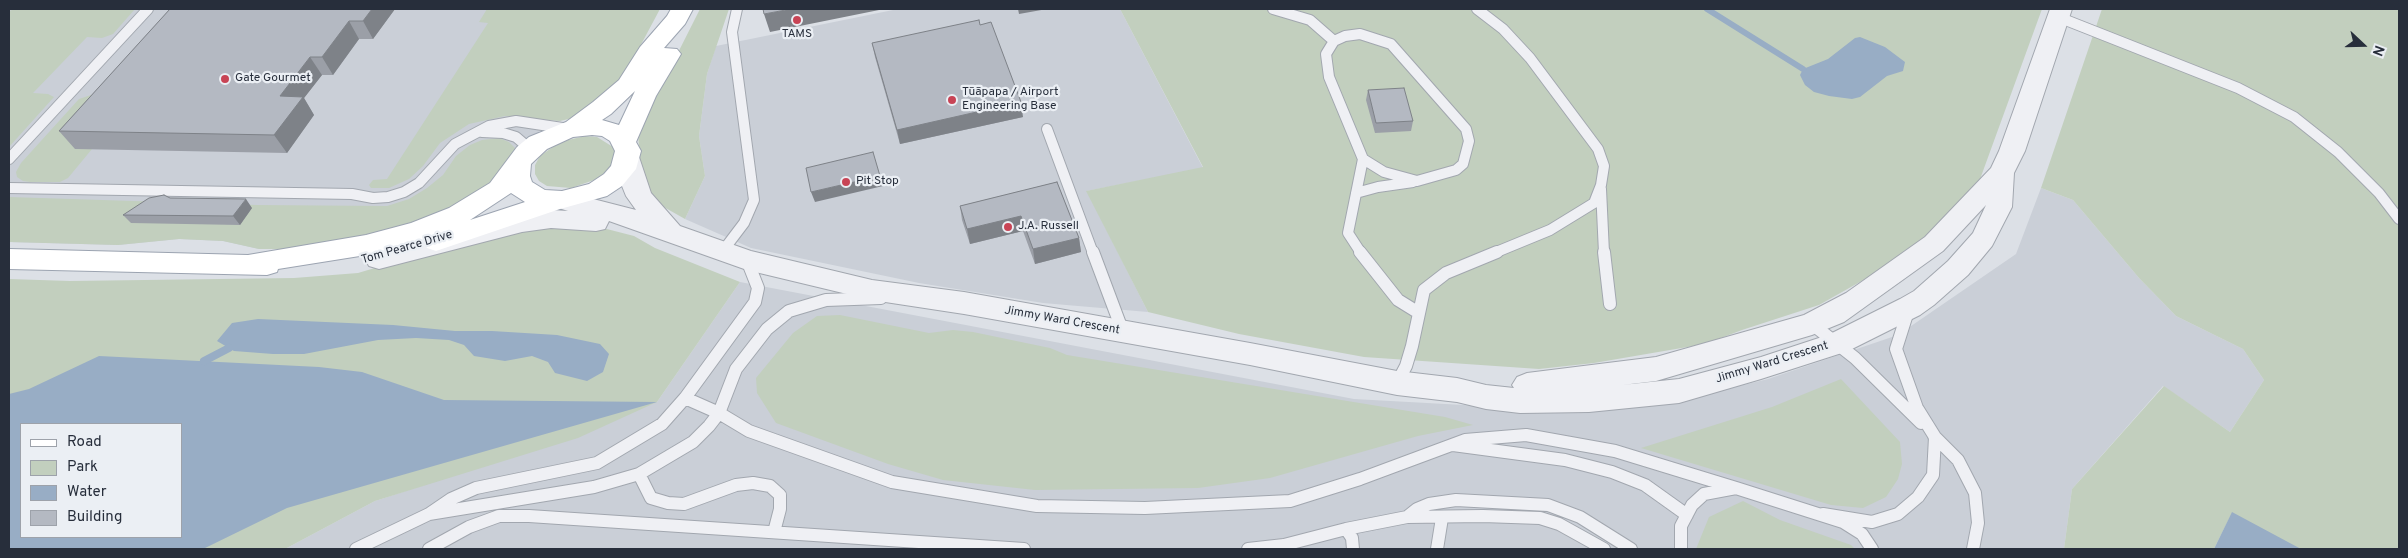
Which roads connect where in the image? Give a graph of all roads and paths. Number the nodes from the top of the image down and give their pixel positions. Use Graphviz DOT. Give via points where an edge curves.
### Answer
graph roads {
  1 [pos="148,9"];
  2 [pos="736,9"];
  3 [pos="1274,9"];
  4 [pos="1478,9"];
  5 [pos="2059,13"];
  6 [pos="680,14"];
  7 [pos="1334,41"];
  8 [pos="572,129"];
  9 [pos="1047,129"];
  10 [pos="471,134"];
  11 [pos="626,149"];
  12 [pos="9,159"];
  13 [pos="522,159"];
  14 [pos="1363,159"];
  15 [pos="2001,173"];
  16 [pos="1417,181"];
  17 [pos="1601,185"];
  18 [pos="9,188"];
  19 [pos="1356,193"];
  20 [pos="561,200"];
  21 [pos="2399,219"];
  22 [pos="672,232"];
  23 [pos="722,252"];
  24 [pos="379,258"];
  25 [pos="9,259"];
  26 [pos="747,260"];
  27 [pos="250,264"];
  28 [pos="923,297"];
  29 [pos="1610,304"];
  30 [pos="1910,307"];
  31 [pos="1420,313"];
  32 [pos="1812,324"];
  33 [pos="1123,332"];
  34 [pos="1838,343"];
  35 [pos="1397,383"];
  36 [pos="1457,390"];
  37 [pos="685,398"];
  38 [pos="719,413"];
  39 [pos="1935,437"];
  40 [pos="1451,445"];
  41 [pos="639,474"];
  42 [pos="1736,488"];
  43 [pos="429,514"];
  44 [pos="1823,514"];
  45 [pos="1686,515"];
  46 [pos="1408,517"];
  47 [pos="1442,518"];
  48 [pos="1346,529"];
  49 [pos="774,532"];
  50 [pos="356,549"];
  51 [pos="429,549"];
  52 [pos="1024,549"];
  53 [pos="1248,549"];
  54 [pos="1353,549"];
  55 [pos="1437,549"];
  56 [pos="1604,549"];
  57 [pos="1632,549"];
  58 [pos="1681,549"];
  59 [pos="1872,549"];
  60 [pos="1973,549"];
  1 -- 12 [label="lane"];
  2 -- 23 [label="lane" via="732,32 754,200 747,217"];
  3 -- 7 [label="lane" via="1310,20"];
  4 -- 17 [label="lane" via="1503,29 1530,58 1598,149 1604,166"];
  5 -- 15 [label="street, Jimmy Ward Crescent" via="2012,151"];
  5 -- 21 [label="lane" via="2238,88 2294,117 2338,152 2379,193"];
  6 -- 8 [label="main road" via="622,90"];
  6 -- 11 [label="main road" via="669,53 644,96"];
  7 -- 14 [label="lane" via="1326,54 1329,77"];
  7 -- 16 [label="lane" via="1360,34 1391,44 1466,129 1469,141 1463,164 1456,170"];
  8 -- 10 [label="lane" via="510,121"];
  8 -- 11 [label="main road" via="600,128 615,132"];
  8 -- 13 [label="main road" via="538,143"];
  9 -- 33 [label="lane"];
  10 -- 13 [label="lane" via="497,132 516,137 523,143"];
  10 -- 18 [label="lane" via="448,150 419,183 388,197"];
  11 -- 20 [label="main road" via="623,169 612,180 598,190"];
  11 -- 22 [label="street, Jimmy Ward Crescent" via="639,196"];
  13 -- 20 [label="main road" via="517,176 520,186 543,199"];
  13 -- 27 [label="main road, Tom Pearce Drive" via="509,178 485,199 438,224 366,245"];
  14 -- 16 [label="lane" via="1384,172"];
  14 -- 19 [label="lane"];
  15 -- 30 [label="street, Jimmy Ward Crescent" via="1998,207 1983,239 1958,268"];
  15 -- 32 [label="street, Jimmy Ward Crescent" via="1934,244 1856,300"];
  16 -- 19 [label="lane"];
  17 -- 29 [label="lane" via="1602,239"];
  17 -- 31 [label="lane" via="1594,203 1576,216 1446,273 1424,290"];
  19 -- 31 [label="lane" via="1348,233 1398,300"];
  20 -- 22 [label="street, Jimmy Ward Crescent"];
  20 -- 24 [label="main road, Tom Pearce Drive"];
  22 -- 23 [label="street, Jimmy Ward Crescent"];
  22 -- 24 [label="street" via="551,219 522,223"];
  23 -- 26 [label="street, Jimmy Ward Crescent"];
  24 -- 27 [label="main road, Tom Pearce Drive" via="315,269"];
  25 -- 27 [label="main road, Tom Pearce Drive"];
  26 -- 28 [label="street, Jimmy Ward Crescent" via="872,290"];
  26 -- 37 [label="lane" via="758,288 755,302"];
  28 -- 33 [label="street, Jimmy Ward Crescent"];
  28 -- 38 [label="lane" via="826,300 789,311 767,329 736,369"];
  30 -- 34 [label="street, Jimmy Ward Crescent"];
  30 -- 39 [label="lane" via="1896,350 1916,408"];
  31 -- 35 [label="lane" via="1406,366"];
  32 -- 34 [label="lane"];
  32 -- 36 [label="street, Jimmy Ward Crescent" via="1656,370"];
  33 -- 35 [label="street, Jimmy Ward Crescent"];
  34 -- 36 [label="street, Jimmy Ward Crescent" via="1679,391 1589,400 1520,401"];
  34 -- 39 [label="lane"];
  35 -- 36 [label="street, Jimmy Ward Crescent"];
  37 -- 38 [label="lane"];
  37 -- 43 [label="lane" via="662,424 597,463 476,488"];
  38 -- 40 [label="lane" via="749,431 892,482 1037,506 1145,508 1290,501"];
  38 -- 41 [label="lane" via="693,442"];
  39 -- 44 [label="lane" via="1934,475 1918,497 1898,514 1872,522"];
  39 -- 60 [label="lane" via="1958,460 1974,493 1978,523"];
  40 -- 42 [label="lane" via="1502,436 1544,437 1614,451"];
  40 -- 45 [label="lane" via="1565,460 1612,472 1645,485"];
  41 -- 43 [label="lane" via="594,487"];
  41 -- 49 [label="lane" via="651,498 668,503 684,504 736,485 754,483 770,486 780,495"];
  42 -- 44 [label="lane"];
  42 -- 45 [label="lane" via="1704,494 1692,504"];
  43 -- 50 [label="lane"];
  44 -- 59 [label="lane" via="1862,534"];
  45 -- 58 [label="lane"];
  46 -- 47 [label="lane"];
  46 -- 48 [label="lane"];
  46 -- 57 [label="lane" via="1428,504 1456,500 1548,506 1580,517"];
  47 -- 55 [label="lane"];
  47 -- 56 [label="lane" via="1540,518 1559,524"];
  48 -- 53 [label="lane" via="1284,545"];
  48 -- 54 [label="lane" via="1352,538"];
  49 -- 51 [label="lane" via="500,516 469,527"];
  49 -- 52 [label="lane"];
}
